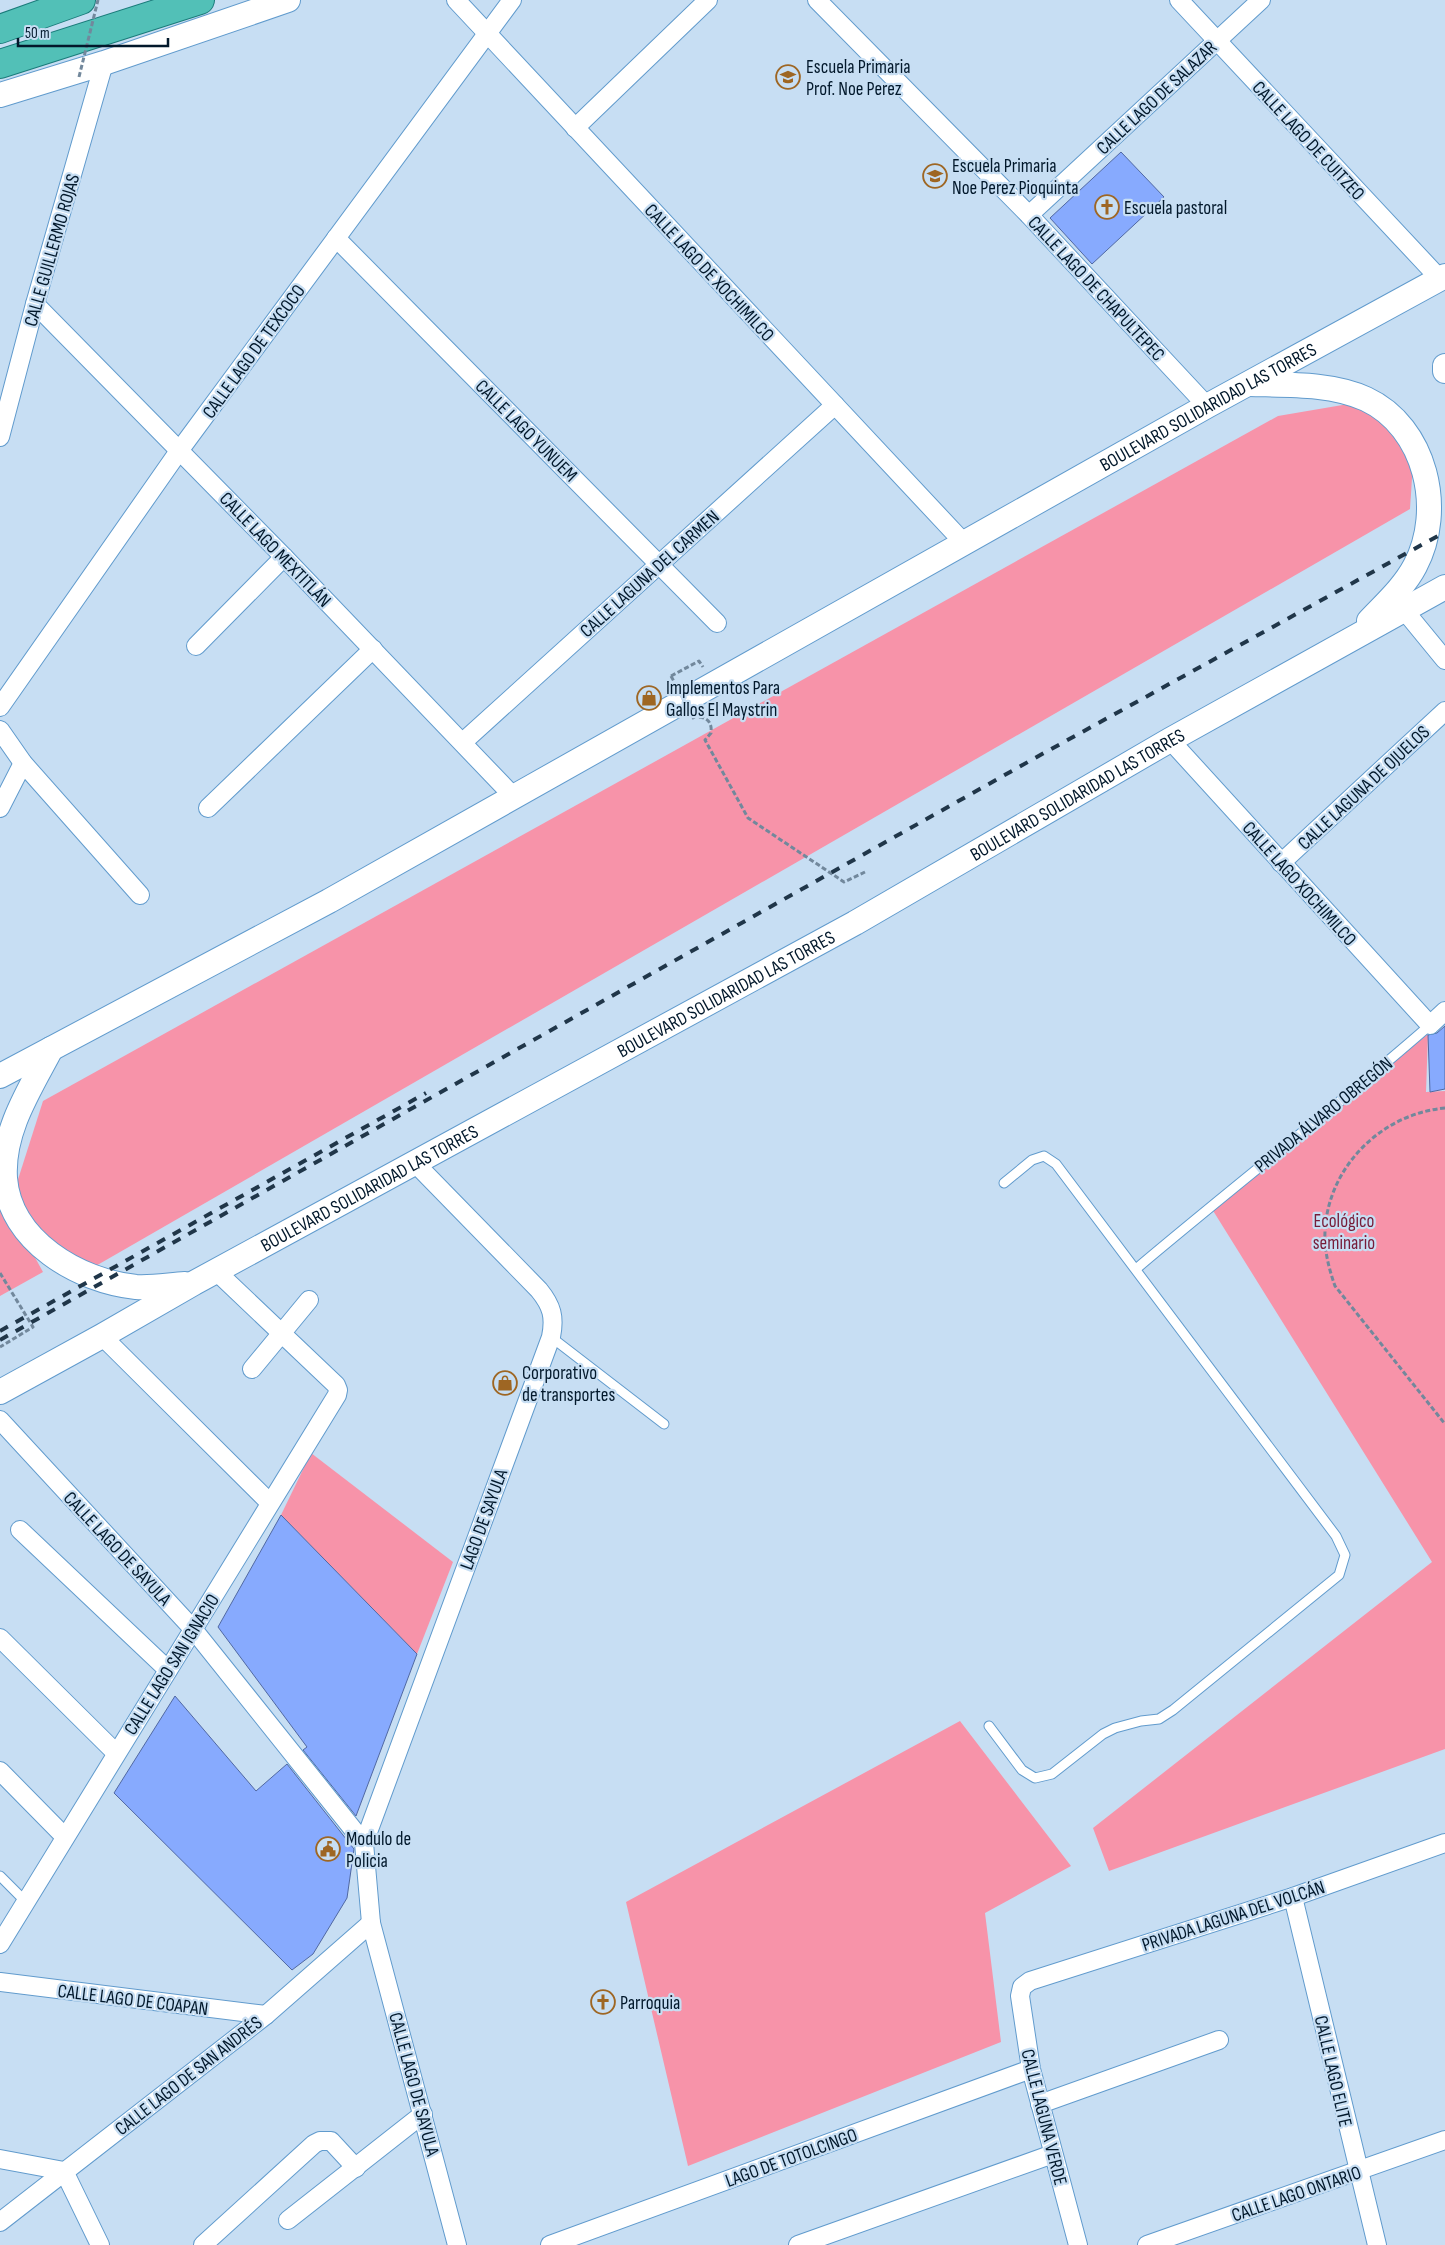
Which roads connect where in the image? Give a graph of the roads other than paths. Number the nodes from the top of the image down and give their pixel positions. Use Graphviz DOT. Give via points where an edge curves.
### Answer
graph roads {
  1 [pos="81,0"];
  2 [pos="200,0"];
  3 [pos="288,0"];
  4 [pos="456,0"];
  5 [pos="512,0"];
  6 [pos="708,0"];
  7 [pos="817,0"];
  8 [pos="1178,0"];
  9 [pos="1261,0"];
  10 [pos="0,29"];
  11 [pos="487,34"];
  12 [pos="1217,41"];
  13 [pos="104,63"];
  14 [pos="0,64"];
  15 [pos="0,95"];
  16 [pos="575,128"];
  17 [pos="1028,216"];
  18 [pos="336,238"];
  19 [pos="1442,278"];
  20 [pos="35,304"];
  21 [pos="1445,366"];
  22 [pos="1445,371"];
  23 [pos="1248,384"];
  24 [pos="835,405"];
  25 [pos="1207,406"];
  26 [pos="0,437"];
  27 [pos="179,451"];
  28 [pos="965,544"];
  29 [pos="284,557"];
  30 [pos="659,563"];
  31 [pos="1445,587"];
  32 [pos="1404,610"];
  33 [pos="717,623"];
  34 [pos="1352,639"];
  35 [pos="196,646"];
  36 [pos="373,649"];
  37 [pos="1445,660"];
  38 [pos="0,708"];
  39 [pos="1445,711"];
  40 [pos="0,730"];
  41 [pos="1170,740"];
  42 [pos="463,742"];
  43 [pos="23,762"];
  44 [pos="514,797"];
  45 [pos="0,808"];
  46 [pos="208,808"];
  47 [pos="1281,862"];
  48 [pos="140,895"];
  49 [pos="1445,1012"];
  50 [pos="1430,1025"];
  51 [pos="50,1050"];
  52 [pos="0,1076"];
  53 [pos="414,1162"];
  54 [pos="1004,1183"];
  55 [pos="1136,1269"];
  56 [pos="216,1271"];
  57 [pos="194,1283"];
  58 [pos="309,1300"];
  59 [pos="281,1333"];
  60 [pos="102,1336"];
  61 [pos="551,1337"];
  62 [pos="252,1369"];
  63 [pos="0,1392"];
  64 [pos="0,1420"];
  65 [pos="664,1424"];
  66 [pos="270,1503"];
  67 [pos="20,1530"];
  68 [pos="193,1629"];
  69 [pos="0,1638"];
  70 [pos="168,1670"];
  71 [pos="989,1726"];
  72 [pos="116,1753"];
  73 [pos="0,1771"];
  74 [pos="65,1837"];
  75 [pos="1445,1842"];
  76 [pos="364,1843"];
  77 [pos="0,1876"];
  78 [pos="1293,1897"];
  79 [pos="25,1901"];
  80 [pos="372,1923"];
  81 [pos="0,1944"];
  82 [pos="0,1982"];
  83 [pos="1022,1987"];
  84 [pos="266,2015"];
  85 [pos="1220,2040"];
  86 [pos="1031,2068"];
  87 [pos="1040,2104"];
  88 [pos="424,2114"];
  89 [pos="1445,2140"];
  90 [pos="1053,2154"];
  91 [pos="0,2159"];
  92 [pos="356,2168"];
  93 [pos="64,2172"];
  94 [pos="1358,2172"];
  95 [pos="288,2220"];
  96 [pos="0,2222"];
  97 [pos="100,2245"];
  98 [pos="204,2245"];
  99 [pos="457,2245"];
  100 [pos="550,2245"];
  101 [pos="798,2245"];
  102 [pos="1078,2245"];
  103 [pos="1147,2245"];
  104 [pos="1377,2245"];
  1 -- 10 [label="highway"];
  2 -- 14 [label="highway"];
  3 -- 13 [label="main road"];
  4 -- 11 [label="street, CALLE LAGO DE XOCHIMILCO"];
  5 -- 11 [label="street, CALLE LAGO DE TEXCOCO"];
  6 -- 16 [label="street"];
  7 -- 17 [label="street, CALLE LAGO DE CHAPULTEPEC"];
  8 -- 12 [label="street, CALLE LAGO DE CUITZEO"];
  9 -- 12 [label="street, CALLE LAGO DE SALAZAR"];
  11 -- 16 [label="street, CALLE LAGO DE XOCHIMILCO"];
  11 -- 18 [label="street, CALLE LAGO DE TEXCOCO"];
  12 -- 17 [label="street, CALLE LAGO DE SALAZAR"];
  12 -- 19 [label="street, CALLE LAGO DE CUITZEO"];
  13 -- 15 [label="main road"];
  13 -- 20 [label="street, CALLE GUILLERMO ROJAS"];
  16 -- 24 [label="street, CALLE LAGO DE XOCHIMILCO"];
  17 -- 25 [label="street, CALLE LAGO DE CHAPULTEPEC"];
  18 -- 27 [label="street, CALLE LAGO DE TEXCOCO"];
  18 -- 30 [label="street, CALLE LAGO YUNUEM"];
  19 -- 23 [label="main road, BOULEVARD SOLIDARIDAD LAS TORRES"];
  20 -- 26 [label="street, CALLE GUILLERMO ROJAS"];
  20 -- 27 [label="street, CALLE LAGO MEXTITLÁN"];
  21 -- 22 [label="main road"];
  23 -- 25 [label="main road, BOULEVARD SOLIDARIDAD LAS TORRES"];
  23 -- 34 [label="main road" via="1338,390 1367,399 1406,433 1422,464 1430,516 1422,551 1406,582"];
  24 -- 28 [label="street, CALLE LAGO DE XOCHIMILCO"];
  24 -- 30 [label="street, CALLE LAGUNA DEL CARMEN"];
  25 -- 28 [label="main road, BOULEVARD SOLIDARIDAD LAS TORRES"];
  27 -- 29 [label="street, CALLE LAGO MEXTITLÁN"];
  27 -- 38 [label="street, CALLE LAGO DE TEXCOCO"];
  28 -- 44 [label="main road, BOULEVARD SOLIDARIDAD LAS TORRES"];
  29 -- 35 [label="street"];
  29 -- 36 [label="street, CALLE LAGO MEXTITLÁN"];
  30 -- 33 [label="street, CALLE LAGO YUNUEM"];
  30 -- 42 [label="street, CALLE LAGUNA DEL CARMEN"];
  31 -- 32 [label="main road, BOULEVARD SOLIDARIDAD LAS TORRES"];
  32 -- 34 [label="main road, BOULEVARD SOLIDARIDAD LAS TORRES"];
  32 -- 37 [label="street"];
  34 -- 41 [label="main road, BOULEVARD SOLIDARIDAD LAS TORRES"];
  36 -- 42 [label="street, CALLE LAGO MEXTITLÁN"];
  36 -- 46 [label="street"];
  39 -- 47 [label="street, CALLE LAGUNA DE OJUELOS"];
  40 -- 43 [label="street"];
  41 -- 47 [label="street, CALLE LAGO XOCHIMILCO"];
  41 -- 53 [label="main road, BOULEVARD SOLIDARIDAD LAS TORRES" via="855,923"];
  42 -- 44 [label="street, CALLE LAGO MEXTITLÁN"];
  43 -- 45 [label="street"];
  43 -- 48 [label="street"];
  44 -- 51 [label="main road, BOULEVARD SOLIDARIDAD LAS TORRES" via="329,901"];
  47 -- 50 [label="street, CALLE LAGO XOCHIMILCO"];
  49 -- 50 [label="street"];
  50 -- 55 [label="lane, PRIVADA ÁLVARO OBREGÓN"];
  51 -- 52 [label="main road, BOULEVARD SOLIDARIDAD LAS TORRES"];
  51 -- 57 [label="main road" via="21,1105 6,1159 9,1195 26,1230 52,1255 98,1278 155,1287"];
  53 -- 56 [label="main road, BOULEVARD SOLIDARIDAD LAS TORRES"];
  53 -- 61 [label="street, LAGO DE SAYULA" via="540,1290 554,1316"];
  54 -- 55 [label="lane" via="1032,1160 1044,1156 1056,1164"];
  55 -- 71 [label="lane" via="1336,1536 1345,1555 1339,1575 1173,1710 1159,1719 1141,1721 1103,1734 1052,1774 1035,1778 1022,1770"];
  56 -- 57 [label="main road, BOULEVARD SOLIDARIDAD LAS TORRES"];
  56 -- 59 [label="street"];
  57 -- 60 [label="main road, BOULEVARD SOLIDARIDAD LAS TORRES"];
  58 -- 59 [label="street"];
  59 -- 62 [label="street"];
  59 -- 66 [label="street, CALLE LAGO SAN IGNACIO" via="336,1385 338,1395"];
  60 -- 63 [label="main road, BOULEVARD SOLIDARIDAD LAS TORRES"];
  60 -- 66 [label="street"];
  61 -- 65 [label="lane"];
  61 -- 76 [label="street, LAGO DE SAYULA"];
  64 -- 68 [label="street, CALLE LAGO DE SAYULA"];
  66 -- 68 [label="street, CALLE LAGO SAN IGNACIO"];
  67 -- 70 [label="street"];
  68 -- 70 [label="street, CALLE LAGO SAN IGNACIO"];
  68 -- 76 [label="street, CALLE LAGO DE SAYULA"];
  69 -- 72 [label="street"];
  70 -- 72 [label="street, CALLE LAGO SAN IGNACIO"];
  72 -- 74 [label="street, CALLE LAGO SAN IGNACIO"];
  73 -- 74 [label="street"];
  74 -- 79 [label="street, CALLE LAGO SAN IGNACIO"];
  75 -- 78 [label="street, PRIVADA LAGUNA DEL VOLCÁN"];
  76 -- 80 [label="street, LAGO DE SAYULA"];
  77 -- 79 [label="lane"];
  78 -- 83 [label="street, PRIVADA LAGUNA DEL VOLCÁN" via="1030,1981"];
  78 -- 94 [label="street, CALLE LAGO ELITE"];
  79 -- 81 [label="street, CALLE LAGO SAN IGNACIO"];
  80 -- 84 [label="street, CALLE LAGO DE SAN ANDRÉS"];
  80 -- 88 [label="street, CALLE LAGO DE SAYULA"];
  82 -- 84 [label="street, CALLE LAGO DE COAPAN"];
  83 -- 86 [label="street, CALLE LAGUNA VERDE" via="1020,1996"];
  84 -- 93 [label="street, CALLE LAGO DE SAN ANDRÉS"];
  85 -- 87 [label="street"];
  86 -- 87 [label="street, CALLE LAGUNA VERDE"];
  86 -- 100 [label="street, LAGO DE TOTOLCINGO"];
  87 -- 90 [label="street, CALLE LAGUNA VERDE"];
  88 -- 92 [label="street"];
  88 -- 99 [label="street, CALLE LAGO DE SAYULA"];
  89 -- 94 [label="street, CALLE LAGO ONTARIO"];
  90 -- 101 [label="street"];
  90 -- 102 [label="street, CALLE LAGUNA VERDE"];
  91 -- 93 [label="street"];
  92 -- 95 [label="street"];
  92 -- 98 [label="street" via="331,2141 314,2144"];
  93 -- 96 [label="street, CALLE LAGO DE SAN ANDRÉS"];
  93 -- 97 [label="street"];
  94 -- 103 [label="street, CALLE LAGO ONTARIO"];
  94 -- 104 [label="street, CALLE LAGO ELITE"];
}
